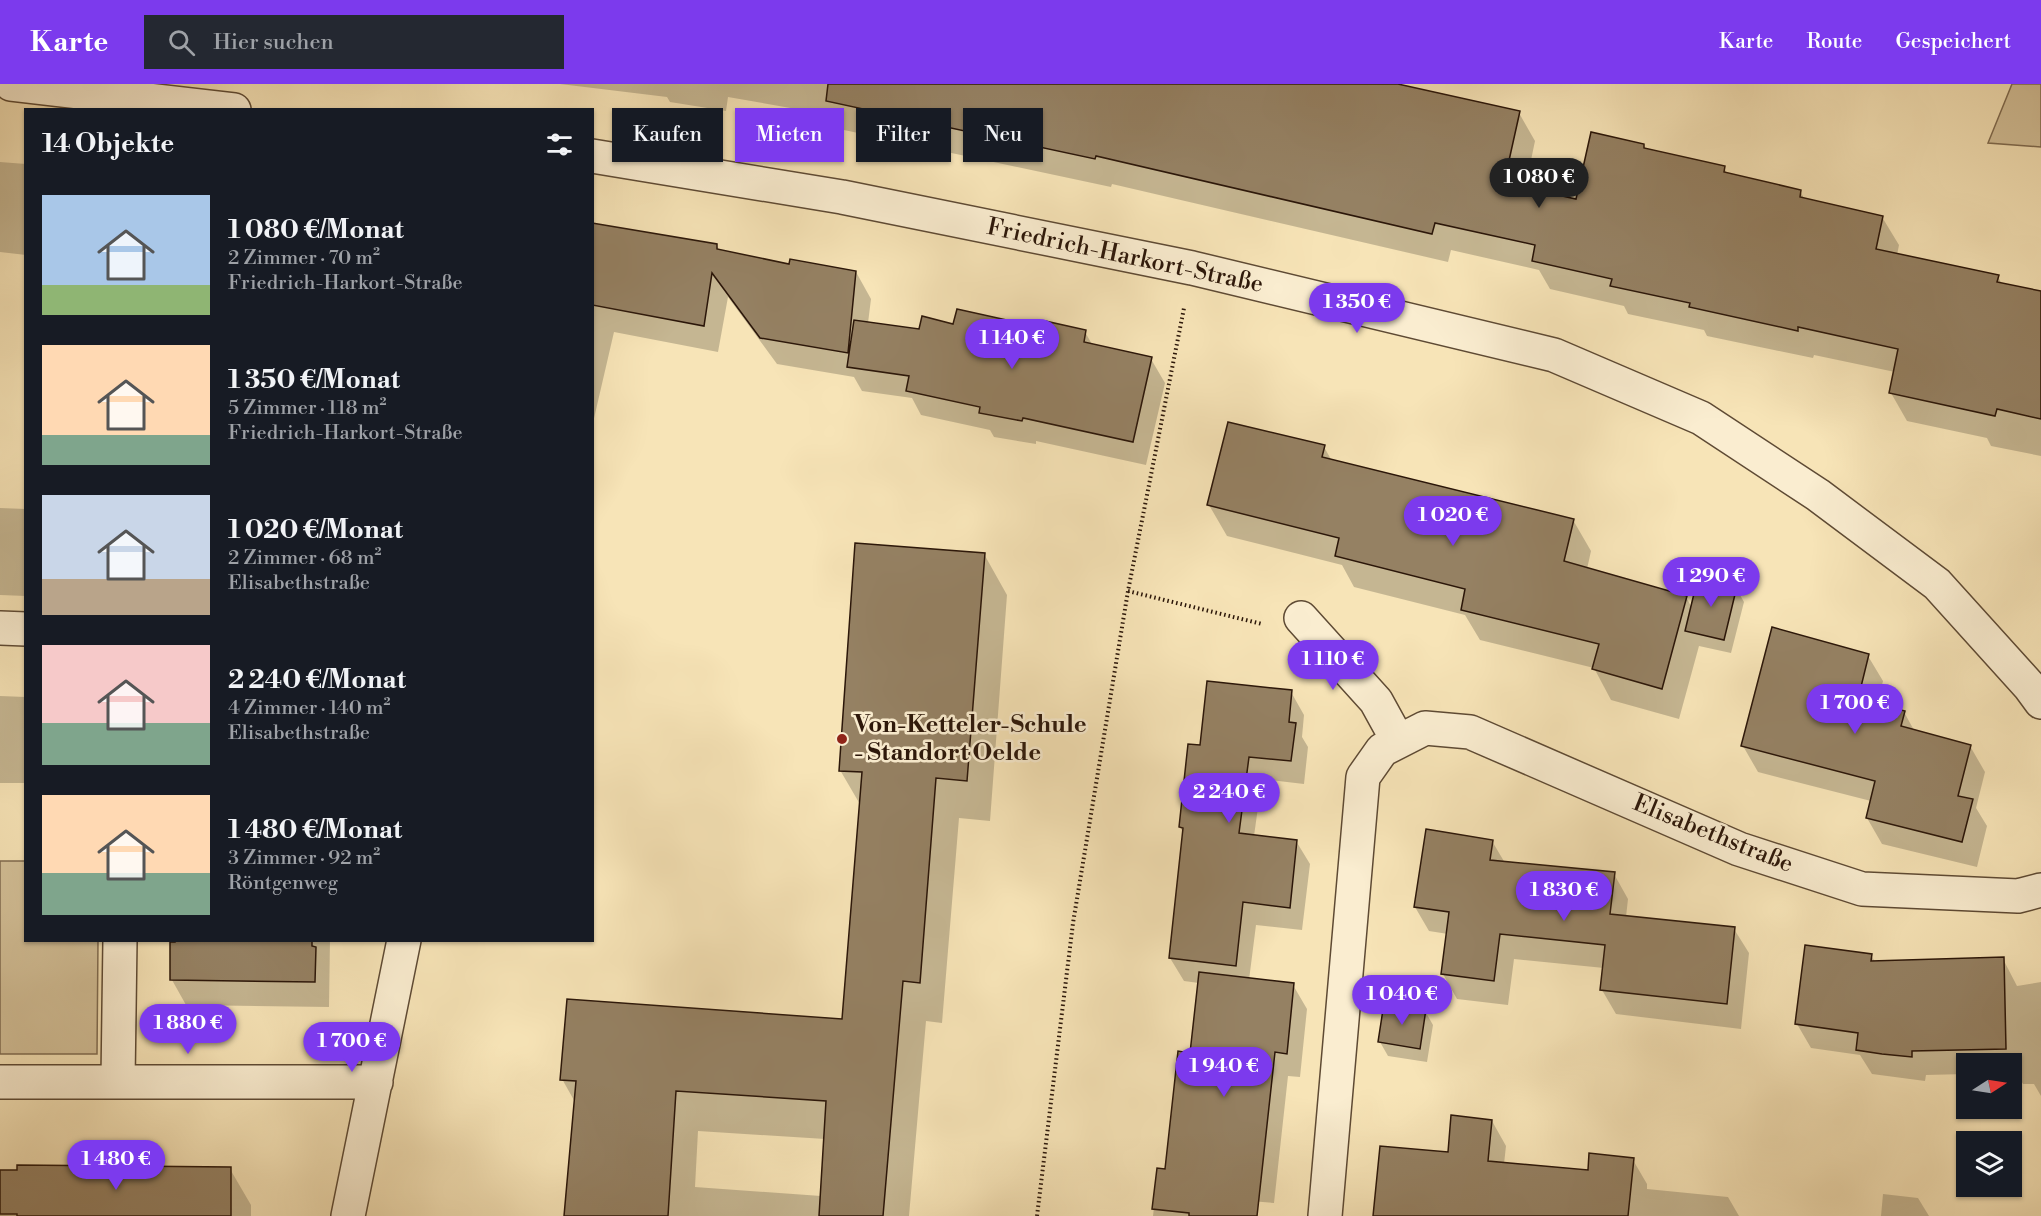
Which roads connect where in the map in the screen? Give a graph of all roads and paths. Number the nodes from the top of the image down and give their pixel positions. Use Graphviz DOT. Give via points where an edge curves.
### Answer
graph roads {
  1 [pos="11,84"];
  2 [pos="217,108"];
  3 [pos="594,156"];
  4 [pos="1192,268"];
  5 [pos="1128,591"];
  6 [pos="1301,618"];
  7 [pos="0,628"];
  8 [pos="24,629"];
  9 [pos="2041,702"];
  10 [pos="1398,741"];
  11 [pos="2041,890"];
  12 [pos="120,942"];
  13 [pos="405,942"];
  14 [pos="118,1080"];
  15 [pos="0,1082"];
  16 [pos="376,1082"];
  17 [pos="348,1216"];
  18 [pos="1037,1216"];
  19 [pos="1325,1216"];
  1 -- 2 [label="street"];
  3 -- 4 [label="street, Friedrich-Harkort-Straße" via="843,197"];
  4 -- 5 [label="path"];
  4 -- 9 [label="street, Friedrich-Harkort-Straße" via="1554,356 1701,418 1818,495 1937,584"];
  5 -- 6 [label="path" via="1284,629"];
  5 -- 18 [label="path" via="1073,923"];
  6 -- 10 [label="street" via="1376,701"];
  7 -- 8 [label="street"];
  10 -- 11 [label="street, Elisabethstraße" via="1425,728 1470,732 1739,849 1862,888 2018,896"];
  10 -- 19 [label="street, Elisabethstraße" via="1382,750 1363,777"];
  12 -- 14 [label="street"];
  13 -- 16 [label="street"];
  14 -- 15 [label="street"];
  14 -- 16 [label="street"];
  16 -- 17 [label="street"];
}
